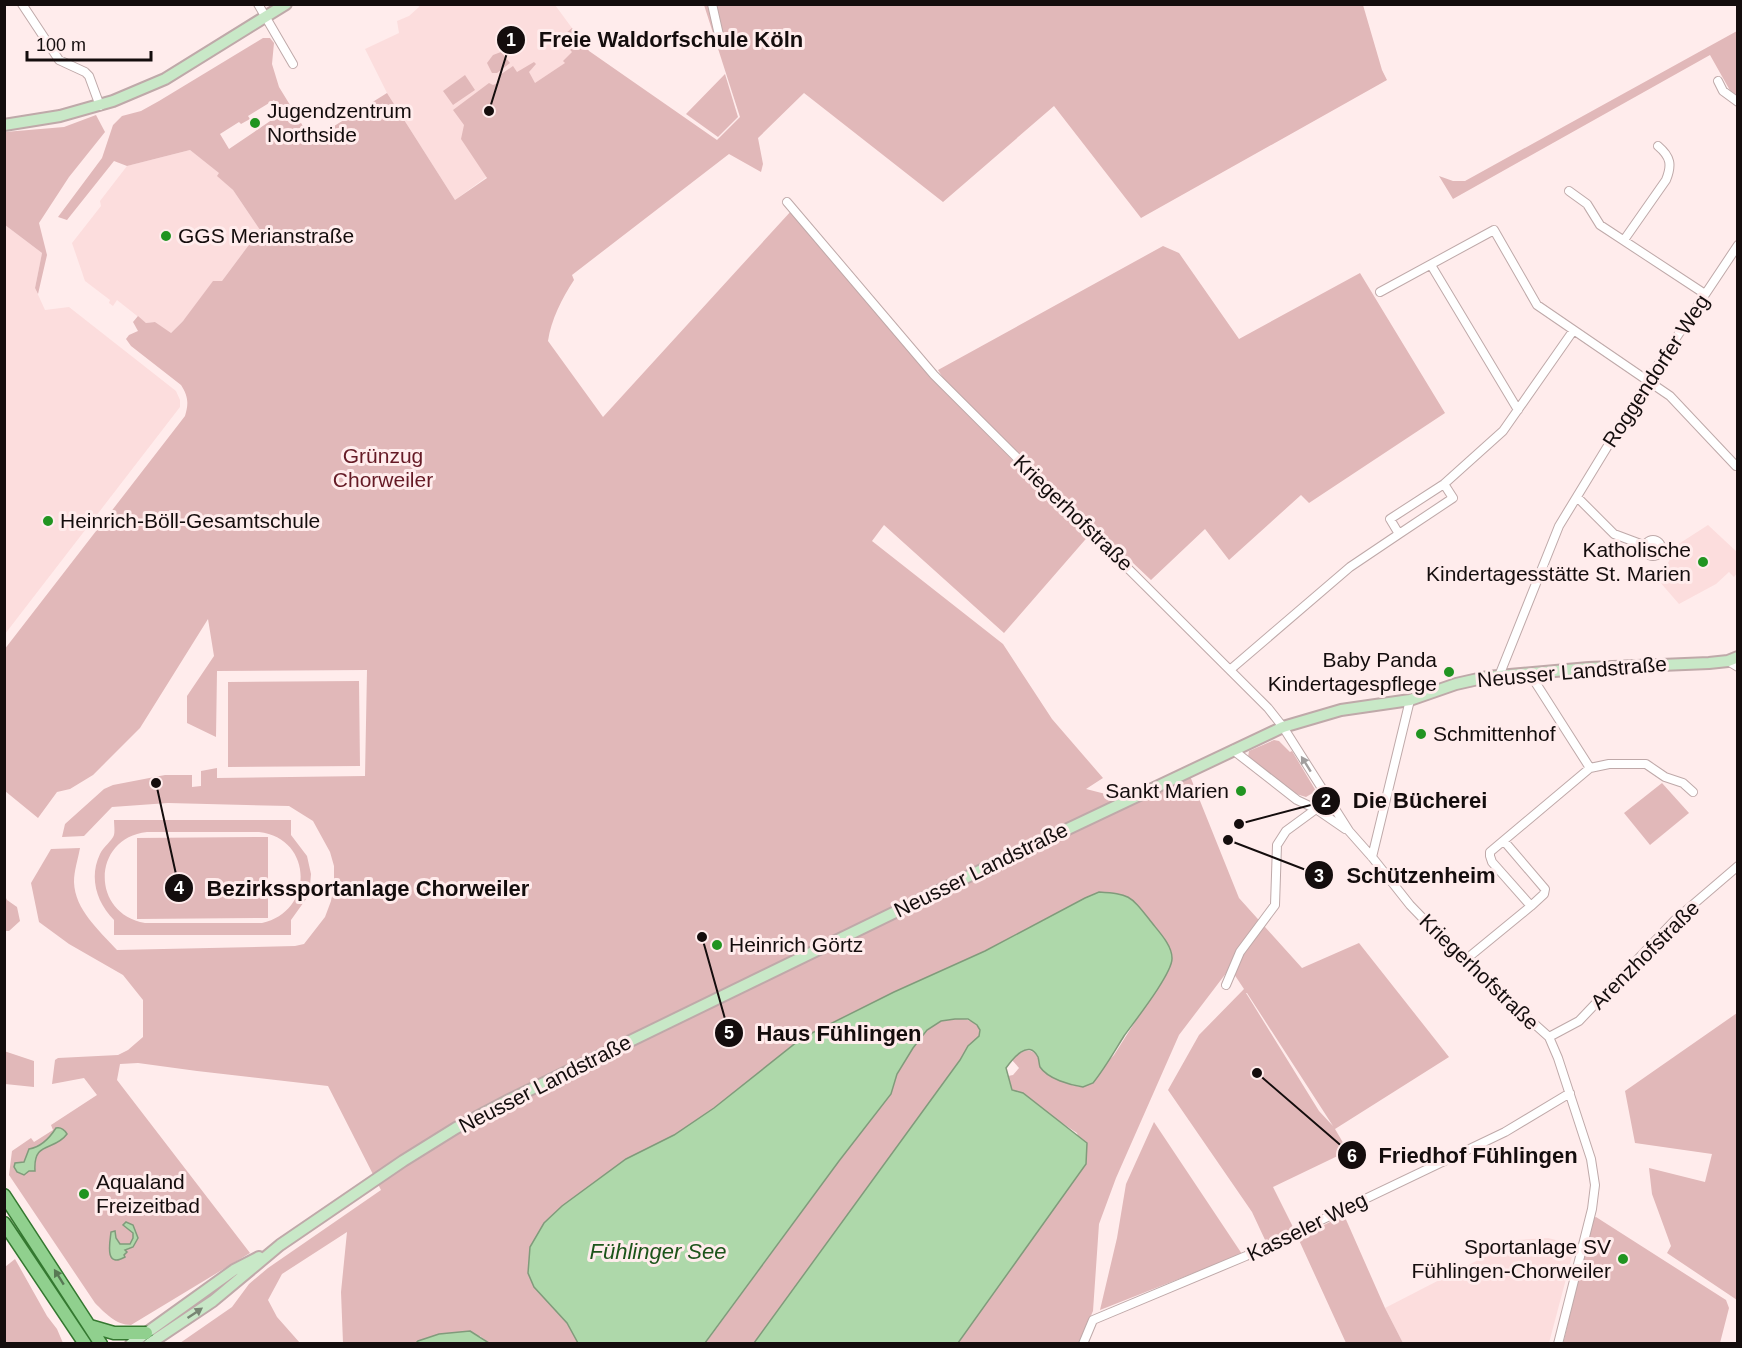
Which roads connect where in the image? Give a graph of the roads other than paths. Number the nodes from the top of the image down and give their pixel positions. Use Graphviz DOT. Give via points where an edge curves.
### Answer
graph roads {
  1 [pos="22,4"];
  2 [pos="258,4"];
  3 [pos="286,4"];
  4 [pos="712,4"];
  5 [pos="265,17"];
  6 [pos="719,35"];
  7 [pos="294,64"];
  8 [pos="1718,81"];
  9 [pos="1737,102"];
  10 [pos="99,106"];
  11 [pos="4,118"];
  12 [pos="34,120"];
  13 [pos="4,125"];
  14 [pos="1658,146"];
  15 [pos="1569,191"];
  16 [pos="787,202"];
  17 [pos="1624,240"];
  18 [pos="1737,245"];
  19 [pos="1431,265"];
  20 [pos="1380,292"];
  21 [pos="1705,294"];
  22 [pos="1573,331"];
  23 [pos="1648,380"];
  24 [pos="1518,410"];
  25 [pos="1736,466"];
  26 [pos="1444,484"];
  27 [pos="1577,497"];
  28 [pos="1399,534"];
  29 [pos="1646,546"];
  30 [pos="1734,662"];
  31 [pos="1230,669"];
  32 [pos="1530,674"];
  33 [pos="1499,676"];
  34 [pos="1410,700"];
  35 [pos="1283,727"];
  36 [pos="1233,750"];
  37 [pos="1590,768"];
  38 [pos="1693,792"];
  39 [pos="1316,809"];
  40 [pos="1349,831"];
  41 [pos="1504,841"];
  42 [pos="1372,857"];
  43 [pos="1737,866"];
  44 [pos="1531,906"];
  45 [pos="1464,961"];
  46 [pos="1226,985"];
  47 [pos="1549,1037"];
  48 [pos="1570,1093"];
  49 [pos="4,1195"];
  50 [pos="4,1223"];
  51 [pos="90,1326"];
  52 [pos="74,1327"];
  53 [pos="148,1338"];
  54 [pos="75,1344"];
  55 [pos="85,1344"];
  56 [pos="101,1344"];
  57 [pos="131,1344"];
  58 [pos="1083,1344"];
  59 [pos="1558,1344"];
  1 -- 10 [label="street" via="59,60 89,76"];
  2 -- 5 [label="street"];
  3 -- 5 [label="main road"];
  4 -- 6 [label="street"];
  5 -- 7 [label="street"];
  5 -- 10 [label="main road" via="165,79"];
  8 -- 9 [label="street" via="1723,91"];
  10 -- 12 [label="main road"];
  11 -- 12 [label="main road"];
  12 -- 13 [label="main road"];
  14 -- 17 [label="street" via="1670,160 1670,170"];
  15 -- 17 [label="street" via="1587,204 1600,225"];
  16 -- 31 [label="street, Kriegerhofstraße" via="934,375"];
  17 -- 21 [label="street"];
  18 -- 21 [label="street, Roggendorfer Weg"];
  19 -- 20 [label="street"];
  19 -- 22 [label="street" via="1494,230 1537,305"];
  19 -- 24 [label="street"];
  21 -- 23 [label="street, Roggendorfer Weg"];
  22 -- 23 [label="street"];
  22 -- 24 [label="street"];
  23 -- 25 [label="street" via="1670,396"];
  23 -- 27 [label="street, Roggendorfer Weg"];
  24 -- 26 [label="street" via="1493,441"];
  26 -- 28 [label="street" via="1453,498"];
  26 -- 28 [label="street" via="1390,519"];
  27 -- 29 [label="street" via="1614,534"];
  27 -- 33 [label="street, Roggendorfer Weg" via="1559,526"];
  28 -- 31 [label="street" via="1350,567"];
  30 -- 32 [label="main road, Neusser Landstraße"];
  31 -- 35 [label="street, Kriegerhofstraße"];
  32 -- 33 [label="main road, Neusser Landstraße"];
  32 -- 37 [label="street"];
  33 -- 34 [label="main road, Neusser Landstraße" via="1456,684"];
  34 -- 35 [label="main road, Neusser Landstraße" via="1341,710"];
  34 -- 42 [label="street"];
  35 -- 36 [label="main road, Neusser Landstraße"];
  40 -- 35 [label="street, Kriegerhofstraße, one-way"];
  36 -- 39 [label="street, Kriegerhofstraße" via="1297,800"];
  36 -- 53 [label="main road, Neusser Landstraße" via="456,1128 280,1245 234,1270"];
  37 -- 38 [label="street" via="1646,764"];
  37 -- 41 [label="street"];
  39 -- 40 [label="street, Kriegerhofstraße"];
  39 -- 46 [label="street" via="1281,837 1277,845 1275,905 1240,951"];
  40 -- 42 [label="street, Kriegerhofstraße"];
  41 -- 44 [label="street" via="1545,889 1545,894"];
  41 -- 44 [label="street" via="1490,852 1492,862"];
  42 -- 45 [label="street, Kriegerhofstraße" via="1410,905"];
  43 -- 47 [label="street, Arenzhofstraße" via="1676,919 1579,1021"];
  44 -- 45 [label="street"];
  45 -- 47 [label="street, Kriegerhofstraße"];
  47 -- 48 [label="street, Kriegerhofstraße"];
  48 -- 58 [label="street, Kasseler Weg" via="1504,1132 1255,1252 1093,1320"];
  48 -- 59 [label="street, Kriegerhofstraße" via="1595,1185"];
  51 -- 49 [label="main road, one-way"];
  50 -- 52 [label="main road"];
  51 -- 53 [label="main road"];
  51 -- 56 [label="main road"];
  52 -- 54 [label="main road"];
  52 -- 55 [label="main road"];
  53 -- 57 [label="main road, Neusser Landstraße"];
}
